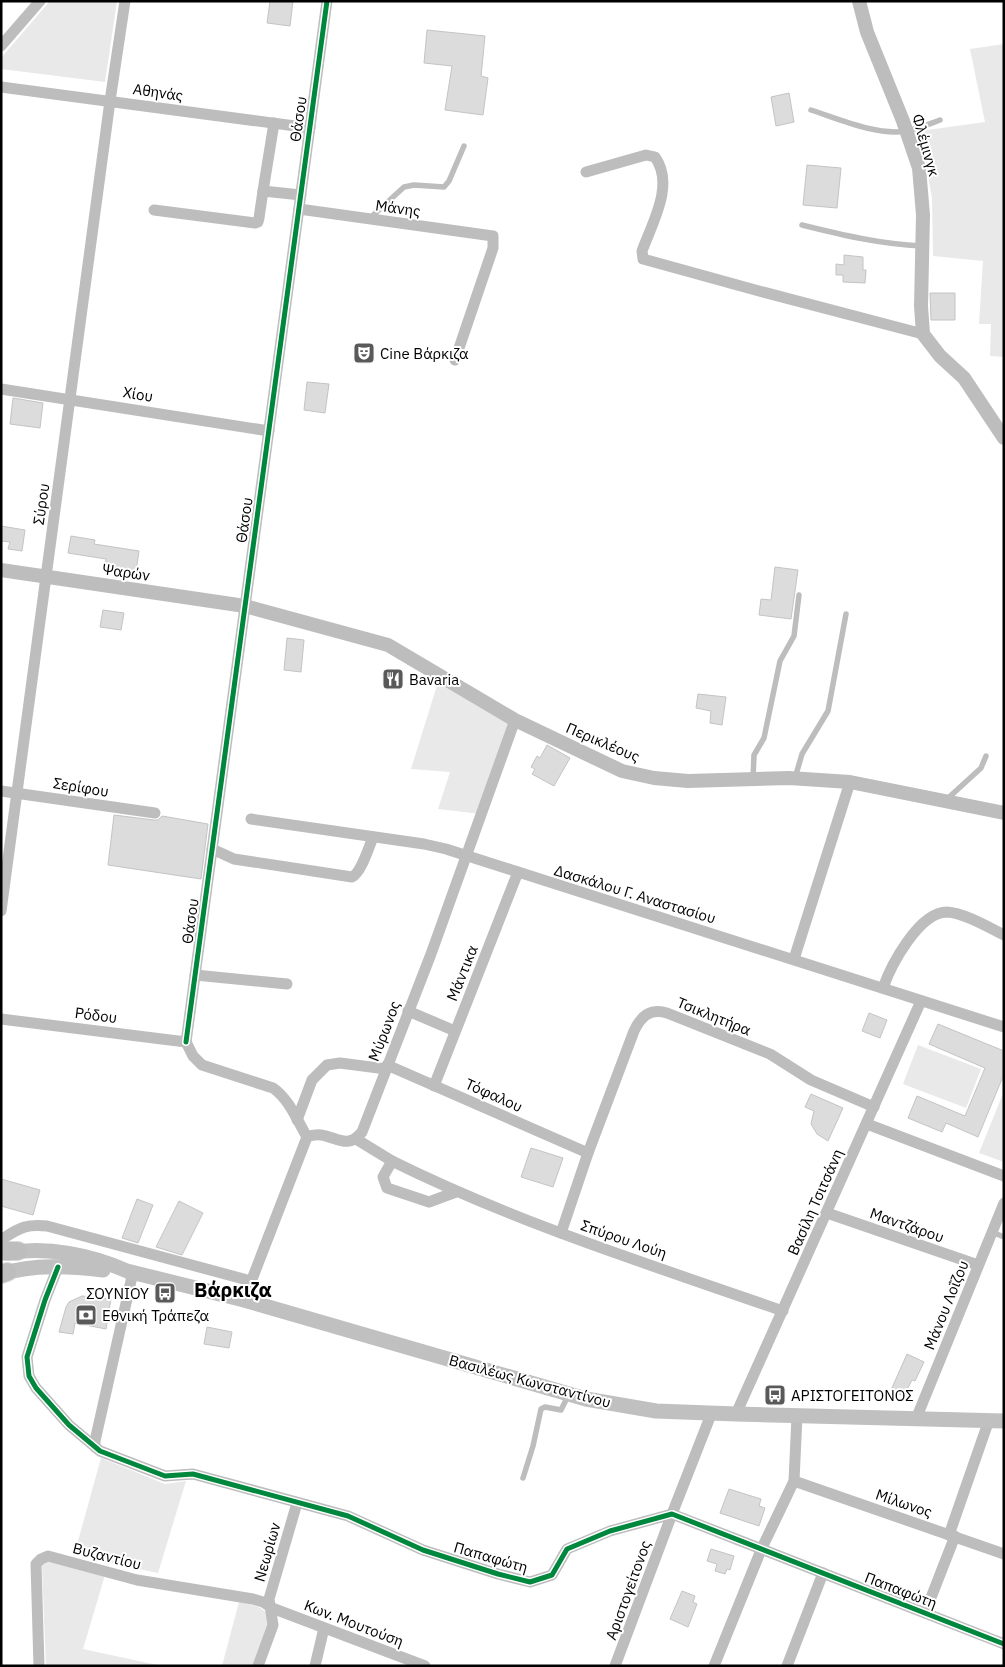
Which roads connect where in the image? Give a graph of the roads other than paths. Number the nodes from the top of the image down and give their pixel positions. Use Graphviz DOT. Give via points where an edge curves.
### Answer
graph roads {
  1 [pos="40,1"];
  2 [pos="125,1"];
  3 [pos="327,1"];
  4 [pos="859,1"];
  5 [pos="1,46"];
  6 [pos="1,87"];
  7 [pos="110,101"];
  8 [pos="811,110"];
  9 [pos="940,120"];
  10 [pos="274,123"];
  11 [pos="310,128"];
  12 [pos="906,130"];
  13 [pos="464,146"];
  14 [pos="586,172"];
  15 [pos="263,191"];
  16 [pos="301,195"];
  17 [pos="299,209"];
  18 [pos="154,210"];
  19 [pos="369,219"];
  20 [pos="802,225"];
  21 [pos="923,246"];
  22 [pos="923,334"];
  23 [pos="455,360"];
  24 [pos="1,389"];
  25 [pos="70,398"];
  26 [pos="269,431"];
  27 [pos="1004,438"];
  28 [pos="1,570"];
  29 [pos="46,576"];
  30 [pos="799,595"];
  31 [pos="245,606"];
  32 [pos="846,614"];
  33 [pos="515,720"];
  34 [pos="986,756"];
  35 [pos="795,778"];
  36 [pos="753,779"];
  37 [pos="850,782"];
  38 [pos="1,791"];
  39 [pos="17,792"];
  40 [pos="945,802"];
  41 [pos="156,813"];
  42 [pos="1004,813"];
  43 [pos="251,819"];
  44 [pos="373,837"];
  45 [pos="212,849"];
  46 [pos="466,856"];
  47 [pos="518,872"];
  48 [pos="1,911"];
  49 [pos="1004,935"];
  50 [pos="794,959"];
  51 [pos="195,975"];
  52 [pos="287,984"];
  53 [pos="883,988"];
  54 [pos="921,1000"];
  55 [pos="408,1011"];
  56 [pos="1,1019"];
  57 [pos="1004,1027"];
  58 [pos="455,1031"];
  59 [pos="186,1042"];
  60 [pos="387,1067"];
  61 [pos="434,1086"];
  62 [pos="874,1107"];
  63 [pos="297,1120"];
  64 [pos="867,1124"];
  65 [pos="307,1137"];
  66 [pos="356,1139"];
  67 [pos="588,1153"];
  68 [pos="392,1162"];
  69 [pos="1004,1176"];
  70 [pos="456,1192"];
  71 [pos="1004,1203"];
  72 [pos="826,1213"];
  73 [pos="992,1232"];
  74 [pos="561,1233"];
  75 [pos="1004,1237"];
  76 [pos="6,1249"];
  77 [pos="978,1265"];
  78 [pos="58,1267"];
  79 [pos="130,1271"];
  80 [pos="3,1273"];
  81 [pos="251,1281"];
  82 [pos="244,1300"];
  83 [pos="783,1311"];
  84 [pos="569,1394"];
  85 [pos="712,1412"];
  86 [pos="736,1414"];
  87 [pos="797,1416"];
  88 [pos="916,1419"];
  89 [pos="996,1420"];
  90 [pos="95,1447"];
  91 [pos="523,1478"];
  92 [pos="794,1481"];
  93 [pos="297,1503"];
  94 [pos="672,1514"];
  95 [pos="952,1536"];
  96 [pos="760,1550"];
  97 [pos="1004,1554"];
  98 [pos="823,1573"];
  99 [pos="272,1608"];
  100 [pos="925,1613"];
  101 [pos="324,1628"];
  102 [pos="1004,1644"];
  103 [pos="38,1666"];
  104 [pos="258,1666"];
  105 [pos="315,1666"];
  106 [pos="425,1666"];
  107 [pos="615,1666"];
  108 [pos="714,1666"];
  109 [pos="787,1666"];
  1 -- 5 [label="street"];
  2 -- 7 [label="street, Σύρου"];
  3 -- 11 [label="street, Θάσου"];
  4 -- 12 [label="street, Φλέμινγκ" via="867,32"];
  6 -- 7 [label="street, Αθηνάς"];
  7 -- 10 [label="street, Αθηνάς"];
  7 -- 25 [label="street, Σύρου"];
  8 -- 12 [label="lane" via="889,132"];
  9 -- 12 [label="lane"];
  10 -- 11 [label="street, Αθηνάς"];
  10 -- 15 [label="street"];
  11 -- 16 [label="street, Θάσου"];
  12 -- 21 [label="street, Φλέμινγκ" via="918,168 924,215"];
  13 -- 19 [label="lane" via="444,186 404,186"];
  14 -- 22 [label="street" via="646,155 655,157 661,165 662,196 642,251 643,259"];
  15 -- 16 [label="street"];
  15 -- 18 [label="street" via="259,218 255,223"];
  16 -- 17 [label="street, Θάσου"];
  17 -- 19 [label="street, Μάνης"];
  17 -- 26 [label="street, Θάσου"];
  19 -- 23 [label="street, Μάνης" via="493,236 493,248"];
  20 -- 21 [label="lane" via="884,244"];
  21 -- 22 [label="street, Φλέμινγκ"];
  22 -- 27 [label="street" via="940,356 964,378"];
  24 -- 25 [label="street, Χίου"];
  25 -- 26 [label="street, Χίου"];
  25 -- 29 [label="street, Σύρου"];
  26 -- 31 [label="street, Θάσου"];
  28 -- 29 [label="street, Ψαρών"];
  29 -- 31 [label="street, Ψαρών"];
  29 -- 39 [label="street, Σύρου"];
  30 -- 36 [label="lane" via="794,636 780,661 764,738 754,755"];
  31 -- 33 [label="street, Περικλέους" via="388,645"];
  31 -- 45 [label="street, Θάσου"];
  32 -- 35 [label="lane" via="828,712 802,754"];
  33 -- 36 [label="street, Περικλέους" via="622,771 688,781"];
  33 -- 46 [label="street, Μύρωνος"];
  34 -- 40 [label="lane" via="981,768"];
  35 -- 36 [label="street, Περικλέους"];
  35 -- 37 [label="street, Περικλέους"];
  37 -- 40 [label="street, Περικλέους"];
  37 -- 50 [label="street"];
  38 -- 39 [label="street, Σερίφου"];
  39 -- 41 [label="street, Σερίφου"];
  39 -- 48 [label="street, Σύρου"];
  40 -- 42 [label="street, Περικλέους"];
  43 -- 44 [label="street, Δασκάλου Γ. Αναστασίου"];
  44 -- 45 [label="street" via="359,870 352,877 234,859"];
  44 -- 46 [label="street, Δασκάλου Γ. Αναστασίου" via="424,844"];
  45 -- 51 [label="street, Θάσου"];
  46 -- 47 [label="street, Δασκάλου Γ. Αναστασίου"];
  46 -- 55 [label="street, Μύρωνος"];
  47 -- 50 [label="street, Δασκάλου Γ. Αναστασίου"];
  47 -- 58 [label="street, Μάντικα"];
  49 -- 53 [label="street" via="953,913 938,913 916,930 900,952"];
  50 -- 53 [label="street, Δασκάλου Γ. Αναστασίου"];
  51 -- 52 [label="street"];
  51 -- 59 [label="street, Θάσου"];
  53 -- 54 [label="street, Δασκάλου Γ. Αναστασίου"];
  54 -- 57 [label="street, Δασκάλου Γ. Αναστασίου"];
  54 -- 62 [label="street, Βασίλη Τσιτσάνη"];
  55 -- 58 [label="street"];
  55 -- 60 [label="street, Μύρωνος"];
  56 -- 59 [label="street, Ρόδου"];
  58 -- 61 [label="street, Μάντικα"];
  59 -- 63 [label="street" via="202,1065 280,1092"];
  60 -- 61 [label="street, Τόφαλου"];
  60 -- 63 [label="street, Τόφαλου" via="327,1065 312,1080"];
  60 -- 66 [label="street, Μύρωνος" via="362,1132"];
  61 -- 67 [label="street, Τόφαλου"];
  62 -- 64 [label="street, Βασίλη Τσιτσάνη"];
  62 -- 67 [label="street, Τσικλητήρα" via="811,1080 770,1054 667,1013 653,1011 642,1017 634,1031"];
  63 -- 65 [label="street"];
  64 -- 69 [label="street"];
  64 -- 72 [label="street, Βασίλη Τσιτσάνη"];
  65 -- 66 [label="street" via="316,1133 346,1142"];
  65 -- 81 [label="street"];
  66 -- 68 [label="street, Σπύρου Λούη"];
  67 -- 74 [label="street, Τσικλητήρα"];
  68 -- 70 [label="street, Σπύρου Λούη"];
  68 -- 70 [label="street" via="383,1178 386,1188 429,1202"];
  70 -- 74 [label="street, Σπύρου Λούη"];
  71 -- 73 [label="street, Μάνου Λοΐζου"];
  72 -- 77 [label="street, Μαντζάρου"];
  72 -- 83 [label="street, Βασίλη Τσιτσάνη"];
  73 -- 75 [label="lane"];
  73 -- 77 [label="street, Μάνου Λοΐζου"];
  74 -- 83 [label="street, Σπύρου Λούη"];
  76 -- 79 [label="main road, Βασιλέως Κωνσταντίνου" via="52,1251"];
  76 -- 81 [label="street" via="21,1227 47,1226"];
  77 -- 88 [label="street, Μάνου Λοΐζου"];
  78 -- 79 [label="main road, Βασιλέως Κωνσταντίνου"];
  78 -- 80 [label="main road, Βασιλέως Κωνσταντίνου"];
  78 -- 90 [label="street, Παπαφώτη" via="27,1357 29,1376 68,1425"];
  79 -- 82 [label="main road, Βασιλέως Κωνσταντίνου"];
  79 -- 90 [label="street"];
  81 -- 82 [label="street"];
  82 -- 84 [label="main road, Βασιλέως Κωνσταντίνου"];
  83 -- 86 [label="street, Βασίλη Τσιτσάνη"];
  84 -- 85 [label="main road, Βασιλέως Κωνσταντίνου" via="656,1411"];
  84 -- 91 [label="lane" via="561,1410 542,1409"];
  85 -- 86 [label="main road, Βασιλέως Κωνσταντίνου"];
  85 -- 94 [label="street, Αριστογείτονος"];
  86 -- 87 [label="main road, Βασιλέως Κωνσταντίνου"];
  87 -- 88 [label="main road, Βασιλέως Κωνσταντίνου"];
  87 -- 92 [label="street"];
  88 -- 89 [label="main road, Βασιλέως Κωνσταντίνου"];
  89 -- 95 [label="street"];
  90 -- 93 [label="street, Παπαφώτη" via="164,1476 193,1474"];
  92 -- 95 [label="street, Μίλωνος"];
  92 -- 96 [label="street"];
  93 -- 94 [label="street, Παπαφώτη" via="348,1516 424,1550 530,1582 552,1576 567,1549 610,1531"];
  93 -- 99 [label="street, Νεωρίων" via="269,1599"];
  94 -- 96 [label="street, Παπαφώτη"];
  94 -- 107 [label="street, Αριστογείτονος"];
  95 -- 97 [label="street, Μίλωνος"];
  95 -- 100 [label="street"];
  96 -- 98 [label="street, Παπαφώτη"];
  96 -- 108 [label="street"];
  98 -- 100 [label="street, Παπαφώτη"];
  98 -- 109 [label="street"];
  99 -- 101 [label="street, Κων. Μουτούση"];
  99 -- 103 [label="street, Βυζαντίου" via="253,1599 137,1580 48,1556 36,1564"];
  99 -- 104 [label="street, Νεωρίων" via="274,1625"];
  100 -- 102 [label="street, Παπαφώτη"];
  101 -- 105 [label="street"];
  101 -- 106 [label="street, Κων. Μουτούση"];
}
